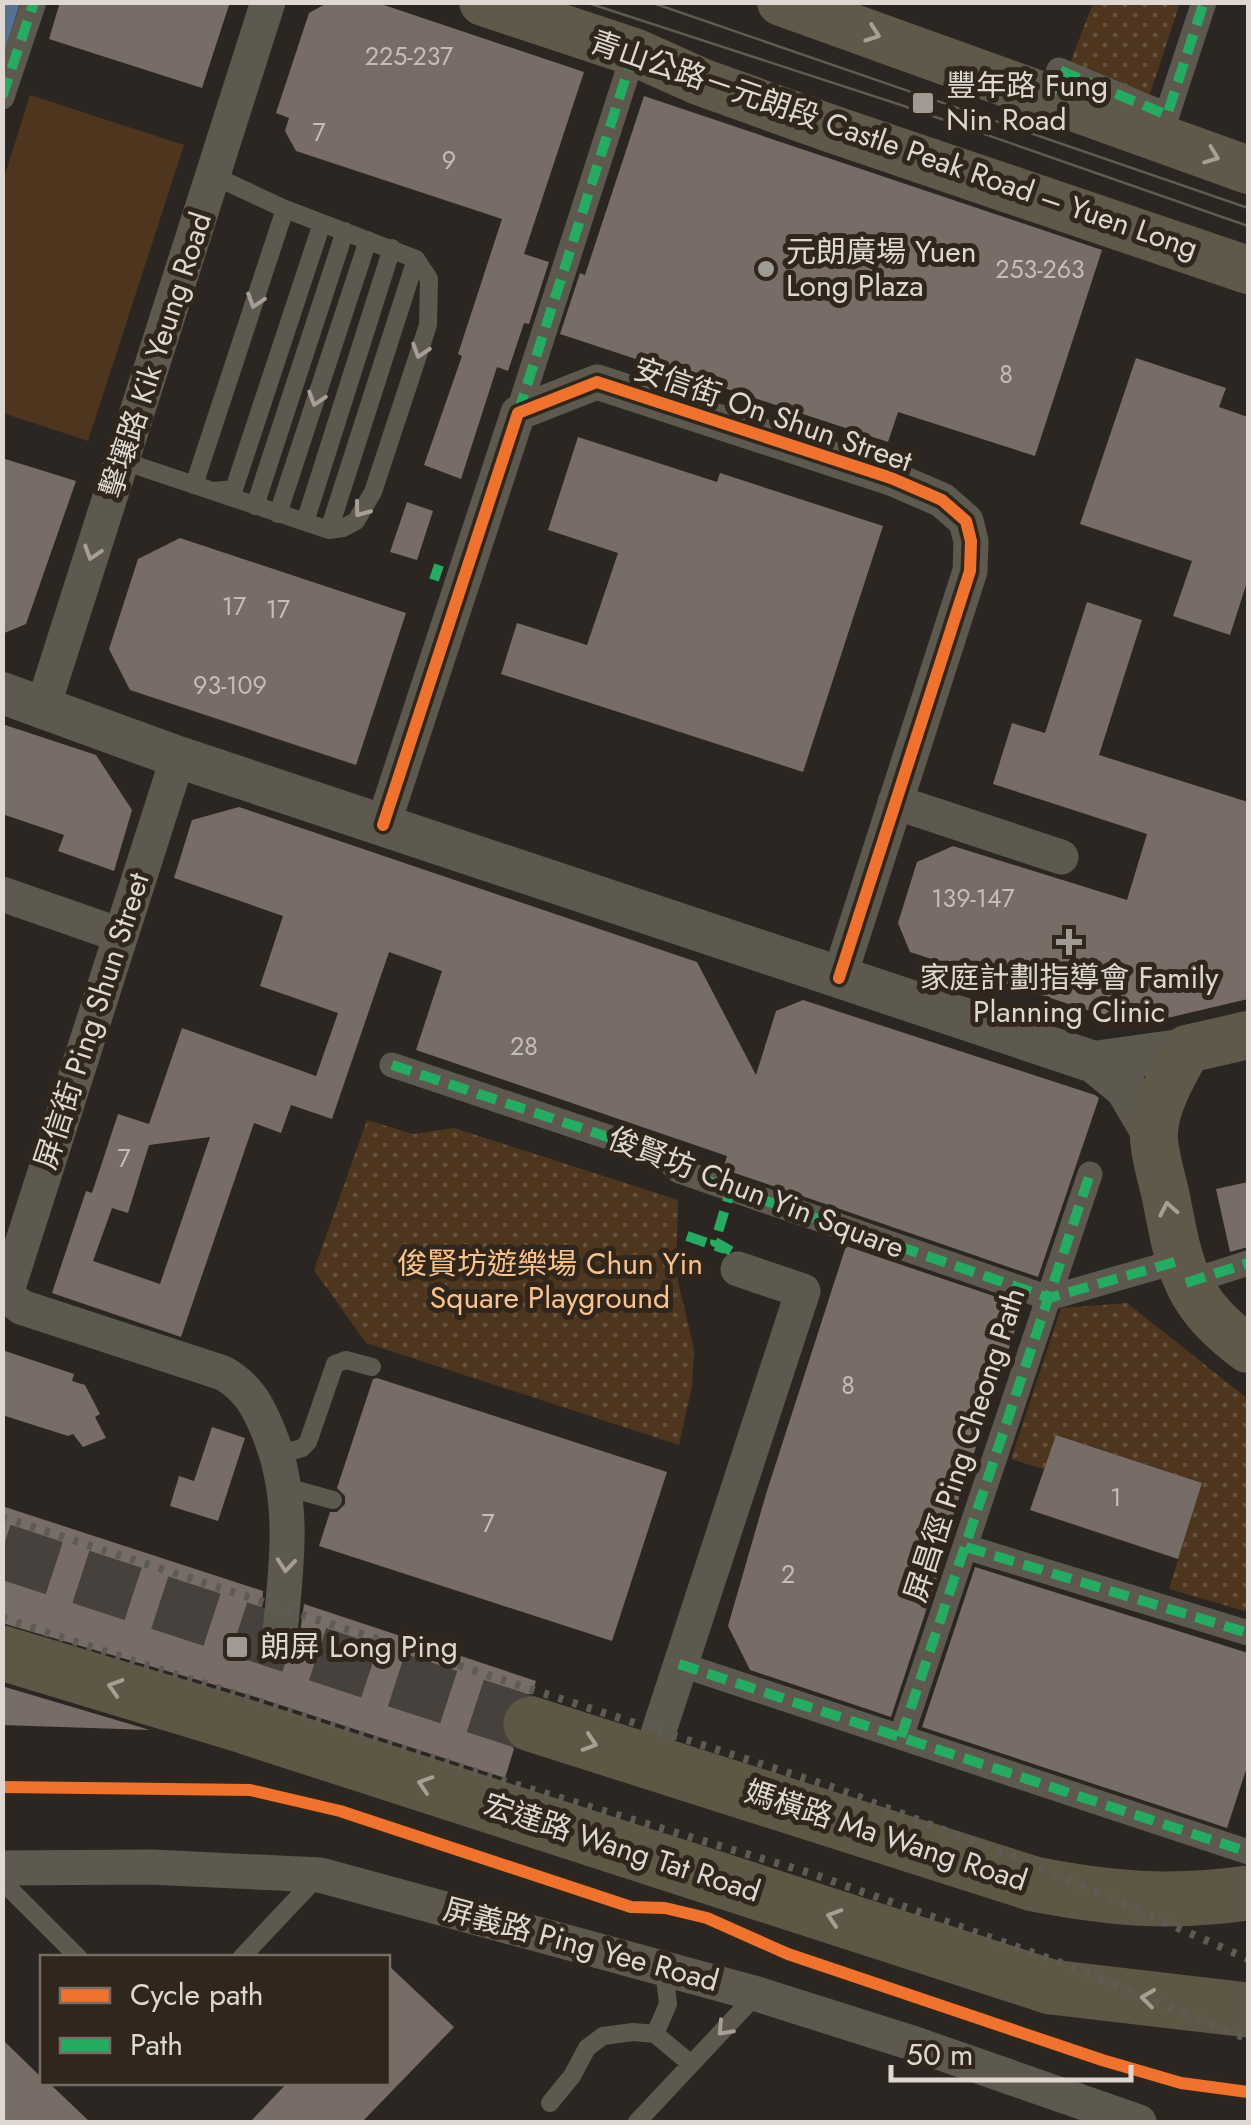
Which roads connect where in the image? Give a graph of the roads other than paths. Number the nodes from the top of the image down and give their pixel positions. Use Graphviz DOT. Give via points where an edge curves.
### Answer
graph roads {
  1 [pos="34,2"];
  2 [pos="268,2"];
  3 [pos="483,2"];
  4 [pos="781,2"];
  5 [pos="1204,2"];
  6 [pos="634,52"];
  7 [pos="1054,83"];
  8 [pos="2,97"];
  9 [pos="1248,170"];
  10 [pos="212,175"];
  11 [pos="285,208"];
  12 [pos="322,223"];
  13 [pos="345,232"];
  14 [pos="368,240"];
  15 [pos="392,248"];
  16 [pos="416,258"];
  17 [pos="1248,270"];
  18 [pos="518,413"];
  19 [pos="123,461"];
  20 [pos="202,488"];
  21 [pos="254,506"];
  22 [pos="278,514"];
  23 [pos="305,522"];
  24 [pos="329,530"];
  25 [pos="2,693"];
  26 [pos="43,707"];
  27 [pos="178,757"];
  28 [pos="896,802"];
  29 [pos="383,825"];
  30 [pos="1061,857"];
  31 [pos="2,894"];
  32 [pos="120,935"];
  33 [pos="839,978"];
  34 [pos="1248,1035"];
  35 [pos="1187,1049"];
  36 [pos="1094,1062"];
  37 [pos="392,1065"];
  38 [pos="1153,1134"];
  39 [pos="1090,1174"];
  40 [pos="1248,1263"];
  41 [pos="738,1269"];
  42 [pos="1182,1272"];
  43 [pos="1049,1298"];
  44 [pos="1248,1348"];
  45 [pos="372,1367"];
  46 [pos="282,1471"];
  47 [pos="334,1500"];
  48 [pos="966,1546"];
  49 [pos="1248,1633"];
  50 [pos="279,1642"];
  51 [pos="2,1653"];
  52 [pos="679,1664"];
  53 [pos="531,1724"];
  54 [pos="902,1737"];
  55 [pos="649,1761"];
  56 [pos="1248,1852"];
  57 [pos="1248,1867"];
  58 [pos="2,1868"];
  59 [pos="320,1875"];
  60 [pos="2,1881"];
  61 [pos="1227,1896"];
  62 [pos="76,1955"];
  63 [pos="244,1955"];
  64 [pos="648,1963"];
  65 [pos="757,1994"];
  66 [pos="1248,2010"];
  67 [pos="655,2034"];
  68 [pos="691,2064"];
  69 [pos="550,2103"];
  70 [pos="637,2122"];
  71 [pos="1140,2122"];
  1 -- 8 [label="street"];
  2 -- 10 [label="street, 擊壤路 Kik Yeung Road"];
  3 -- 6 [label="main road, 青山公路－元朗段 Castle Peak Road – Yuen Long"];
  4 -- 7 [label="main road, one-way"];
  5 -- 7 [label="street" via="1167,115"];
  6 -- 17 [label="main road, 青山公路－元朗段 Castle Peak Road – Yuen Long" via="702,82"];
  6 -- 18 [label="street"];
  7 -- 9 [label="main road, one-way"];
  10 -- 11 [label="lane"];
  10 -- 19 [label="street, 擊壤路 Kik Yeung Road"];
  11 -- 12 [label="lane"];
  11 -- 20 [label="lane, one-way"];
  12 -- 13 [label="lane"];
  12 -- 20 [label="lane" via="234,489"];
  13 -- 14 [label="lane"];
  13 -- 21 [label="lane"];
  14 -- 15 [label="lane"];
  14 -- 22 [label="lane, one-way"];
  15 -- 16 [label="lane"];
  15 -- 23 [label="lane"];
  16 -- 24 [label="lane"];
  16 -- 24 [label="lane, one-way" via="430,279 428,325 367,505 356,521"];
  18 -- 28 [label="street, 安信街 On Shun Street" via="597,382 891,478 942,500 966,521 970,571"];
  18 -- 29 [label="street"];
  19 -- 20 [label="lane"];
  19 -- 26 [label="street, 擊壤路 Kik Yeung Road, one-way"];
  20 -- 21 [label="lane"];
  21 -- 22 [label="lane"];
  22 -- 23 [label="lane"];
  23 -- 24 [label="lane"];
  25 -- 26 [label="street"];
  26 -- 27 [label="street"];
  27 -- 29 [label="street"];
  27 -- 32 [label="street, 屏信街 Ping Shun Street"];
  28 -- 30 [label="street"];
  28 -- 33 [label="street, 安信街 On Shun Street"];
  29 -- 33 [label="street"];
  31 -- 32 [label="street"];
  32 -- 46 [label="street, 屏信街 Ping Shun Street" via="6,1294 21,1307 242,1384 257,1402"];
  33 -- 36 [label="street"];
  34 -- 35 [label="main road"];
  35 -- 36 [label="street"];
  35 -- 38 [label="main road" via="1168,1082"];
  36 -- 38 [label="street" via="1126,1088"];
  37 -- 43 [label="street, 俊賢坊 Chun Yin Square" via="662,1155 679,1171"];
  42 -- 38 [label="main road, one-way"];
  39 -- 43 [label="street, 屏昌徑 Ping Cheong Path"];
  40 -- 42 [label="street"];
  41 -- 52 [label="street" via="803,1291"];
  42 -- 43 [label="street"];
  42 -- 44 [label="main road" via="1206,1310"];
  43 -- 48 [label="street, 屏昌徑 Ping Cheong Path"];
  45 -- 46 [label="lane" via="340,1360 308,1442"];
  46 -- 47 [label="lane"];
  46 -- 50 [label="street, one-way" via="288,1552"];
  48 -- 49 [label="street"];
  48 -- 54 [label="street, 屏昌徑 Ping Cheong Path"];
  66 -- 51 [label="main road, 宏達路 Wang Tat Road, one-way" via="1051,1987"];
  52 -- 54 [label="street"];
  52 -- 55 [label="street"];
  53 -- 55 [label="main road, 媽橫路 Ma Wang Road, one-way"];
  54 -- 56 [label="street"];
  55 -- 61 [label="main road, 媽橫路 Ma Wang Road" via="1034,1884 1150,1901"];
  57 -- 61 [label="main road"];
  58 -- 59 [label="street, 屏義路 Ping Yee Road"];
  59 -- 63 [label="lane"];
  59 -- 64 [label="street, 屏義路 Ping Yee Road"];
  60 -- 62 [label="lane"];
  64 -- 65 [label="street, 屏義路 Ping Yee Road"];
  64 -- 67 [label="lane" via="666,1978 668,1990"];
  65 -- 68 [label="lane, one-way"];
  65 -- 71 [label="street, 屏義路 Ping Yee Road"];
  67 -- 68 [label="lane"];
  67 -- 69 [label="lane" via="603,2036 587,2048"];
  68 -- 70 [label="lane"];
}
